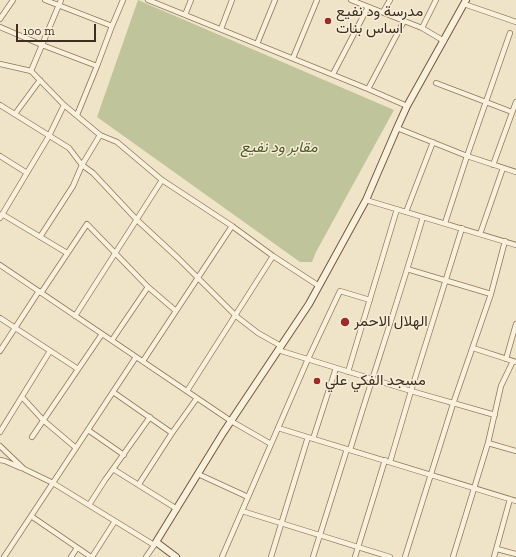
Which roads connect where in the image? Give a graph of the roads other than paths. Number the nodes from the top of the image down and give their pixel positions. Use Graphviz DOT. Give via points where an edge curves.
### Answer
graph roads {
  1 [pos="13,0"];
  2 [pos="45,0"];
  3 [pos="61,0"];
  4 [pos="123,0"];
  5 [pos="148,0"];
  6 [pos="191,0"];
  7 [pos="232,0"];
  8 [pos="275,0"];
  9 [pos="317,0"];
  10 [pos="351,0"];
  11 [pos="390,0"];
  12 [pos="436,0"];
  13 [pos="465,2"];
  14 [pos="59,5"];
  15 [pos="368,7"];
  16 [pos="383,12"];
  17 [pos="185,15"];
  18 [pos="0,18"];
  19 [pos="404,21"];
  20 [pos="516,22"];
  21 [pos="112,26"];
  22 [pos="0,27"];
  23 [pos="422,28"];
  24 [pos="221,29"];
  25 [pos="510,33"];
  26 [pos="444,41"];
  27 [pos="257,44"];
  28 [pos="42,45"];
  29 [pos="293,58"];
  30 [pos="2,65"];
  31 [pos="97,66"];
  32 [pos="0,70"];
  33 [pos="31,71"];
  34 [pos="332,74"];
  35 [pos="40,80"];
  36 [pos="436,83"];
  37 [pos="368,89"];
  38 [pos="486,102"];
  39 [pos="516,102"];
  40 [pos="0,105"];
  41 [pos="64,105"];
  42 [pos="408,106"];
  43 [pos="512,112"];
  44 [pos="15,114"];
  45 [pos="76,115"];
  46 [pos="397,128"];
  47 [pos="100,135"];
  48 [pos="49,136"];
  49 [pos="433,142"];
  50 [pos="0,156"];
  51 [pos="467,156"];
  52 [pos="493,164"];
  53 [pos="82,165"];
  54 [pos="502,168"];
  55 [pos="516,172"];
  56 [pos="27,173"];
  57 [pos="162,180"];
  58 [pos="366,200"];
  59 [pos="397,209"];
  60 [pos="406,212"];
  61 [pos="1,216"];
  62 [pos="423,217"];
  63 [pos="137,220"];
  64 [pos="445,224"];
  65 [pos="232,226"];
  66 [pos="462,228"];
  67 [pos="480,234"];
  68 [pos="40,237"];
  69 [pos="505,241"];
  70 [pos="516,245"];
  71 [pos="67,253"];
  72 [pos="115,253"];
  73 [pos="273,256"];
  74 [pos="0,265"];
  75 [pos="407,269"];
  76 [pos="198,278"];
  77 [pos="446,280"];
  78 [pos="319,286"];
  79 [pos="148,287"];
  80 [pos="40,292"];
  81 [pos="491,294"];
  82 [pos="370,300"];
  83 [pos="176,311"];
  84 [pos="75,316"];
  85 [pos="236,316"];
  86 [pos="0,318"];
  87 [pos="516,324"];
  88 [pos="15,328"];
  89 [pos="102,334"];
  90 [pos="112,340"];
  91 [pos="279,348"];
  92 [pos="473,348"];
  93 [pos="0,351"];
  94 [pos="50,351"];
  95 [pos="136,357"];
  96 [pos="506,359"];
  97 [pos="308,360"];
  98 [pos="143,361"];
  99 [pos="514,362"];
  100 [pos="336,368"];
  101 [pos="78,369"];
  102 [pos="348,372"];
  103 [pos="372,379"];
  104 [pos="188,391"];
  105 [pos="411,391"];
  106 [pos="113,392"];
  107 [pos="22,397"];
  108 [pos="197,398"];
  109 [pos="454,404"];
  110 [pos="495,415"];
  111 [pos="150,417"];
  112 [pos="44,420"];
  113 [pos="231,421"];
  114 [pos="278,428"];
  115 [pos="88,430"];
  116 [pos="0,432"];
  117 [pos="172,433"];
  118 [pos="32,437"];
  119 [pos="310,438"];
  120 [pos="488,442"];
  121 [pos="271,444"];
  122 [pos="0,446"];
  123 [pos="76,448"];
  124 [pos="348,449"];
  125 [pos="516,451"];
  126 [pos="124,454"];
  127 [pos="0,460"];
  128 [pos="384,460"];
  129 [pos="390,462"];
  130 [pos="24,469"];
  131 [pos="113,469"];
  132 [pos="198,474"];
  133 [pos="431,474"];
  134 [pos="53,483"];
  135 [pos="139,484"];
  136 [pos="474,488"];
  137 [pos="248,497"];
  138 [pos="510,499"];
  139 [pos="516,501"];
  140 [pos="89,505"];
  141 [pos="177,509"];
  142 [pos="242,511"];
  143 [pos="31,516"];
  144 [pos="115,521"];
  145 [pos="282,524"];
  146 [pos="320,535"];
  147 [pos="155,544"];
  148 [pos="358,547"];
  149 [pos="77,548"];
  150 [pos="497,549"];
  151 [pos="516,554"];
  152 [pos="4,557"];
  153 [pos="71,557"];
  154 [pos="92,557"];
  155 [pos="146,557"];
  156 [pos="176,557"];
  157 [pos="222,557"];
  158 [pos="271,557"];
  159 [pos="314,557"];
  160 [pos="355,557"];
  161 [pos="390,557"];
  162 [pos="404,557"];
  163 [pos="453,557"];
  164 [pos="494,557"];
  1 -- 18 [label="street"];
  2 -- 14 [label="street"];
  3 -- 14 [label="street"];
  4 -- 21 [label="street"];
  5 -- 17 [label="street"];
  6 -- 17 [label="street"];
  7 -- 24 [label="street"];
  8 -- 27 [label="street"];
  9 -- 29 [label="street"];
  10 -- 15 [label="street"];
  11 -- 16 [label="street"];
  12 -- 23 [label="street"];
  13 -- 20 [label="street"];
  13 -- 26 [label="street"];
  14 -- 21 [label="street"];
  14 -- 28 [label="street"];
  15 -- 16 [label="street"];
  15 -- 34 [label="street"];
  16 -- 19 [label="street"];
  17 -- 24 [label="street"];
  19 -- 23 [label="street"];
  19 -- 37 [label="street"];
  21 -- 31 [label="street"];
  22 -- 28 [label="street"];
  23 -- 26 [label="street"];
  24 -- 27 [label="street"];
  25 -- 38 [label="street"];
  26 -- 42 [label="street"];
  27 -- 29 [label="street"];
  28 -- 31 [label="street"];
  28 -- 33 [label="street"];
  29 -- 34 [label="street"];
  30 -- 32 [label="street"];
  30 -- 33 [label="street"];
  31 -- 45 [label="street"];
  33 -- 35 [label="street"];
  34 -- 37 [label="street"];
  35 -- 41 [label="street"];
  35 -- 44 [label="street"];
  36 -- 38 [label="street"];
  37 -- 42 [label="street"];
  38 -- 43 [label="street"];
  38 -- 51 [label="street"];
  39 -- 43 [label="street"];
  40 -- 44 [label="street"];
  41 -- 45 [label="street"];
  41 -- 48 [label="street"];
  42 -- 46 [label="street"];
  43 -- 52 [label="street"];
  44 -- 48 [label="street"];
  45 -- 47 [label="street"];
  46 -- 49 [label="street"];
  46 -- 58 [label="street"];
  47 -- 53 [label="street"];
  47 -- 57 [label="street" via="117,142"];
  48 -- 53 [label="street" via="68,148"];
  48 -- 56 [label="street"];
  49 -- 51 [label="street"];
  49 -- 60 [label="street"];
  50 -- 56 [label="street"];
  51 -- 52 [label="street"];
  51 -- 64 [label="street"];
  52 -- 54 [label="street"];
  53 -- 63 [label="street" via="93,173"];
  53 -- 68 [label="street" via="73,186"];
  54 -- 55 [label="street"];
  54 -- 67 [label="street"];
  56 -- 61 [label="street"];
  57 -- 63 [label="street"];
  57 -- 65 [label="street"];
  58 -- 59 [label="street"];
  58 -- 78 [label="street"];
  59 -- 60 [label="street"];
  59 -- 82 [label="street"];
  60 -- 62 [label="street"];
  61 -- 68 [label="street"];
  62 -- 64 [label="street"];
  62 -- 75 [label="street"];
  63 -- 72 [label="street"];
  63 -- 76 [label="street"];
  64 -- 66 [label="street"];
  65 -- 73 [label="street"];
  65 -- 76 [label="street"];
  66 -- 67 [label="street"];
  66 -- 77 [label="street"];
  67 -- 69 [label="street"];
  68 -- 71 [label="street"];
  69 -- 70 [label="street"];
  69 -- 81 [label="street"];
  71 -- 72 [label="street" via="87,224"];
  71 -- 80 [label="street"];
  72 -- 79 [label="street"];
  72 -- 84 [label="street"];
  73 -- 78 [label="street"];
  73 -- 85 [label="street"];
  74 -- 80 [label="street"];
  75 -- 77 [label="street"];
  75 -- 103 [label="street"];
  76 -- 83 [label="street"];
  76 -- 85 [label="street"];
  77 -- 81 [label="street"];
  77 -- 105 [label="street"];
  78 -- 91 [label="street"];
  79 -- 83 [label="street"];
  79 -- 90 [label="street"];
  80 -- 84 [label="street"];
  80 -- 88 [label="street"];
  81 -- 92 [label="street"];
  82 -- 97 [label="street" via="340,291"];
  82 -- 102 [label="street"];
  83 -- 98 [label="street"];
  84 -- 89 [label="street"];
  85 -- 91 [label="street"];
  85 -- 104 [label="street"];
  86 -- 88 [label="street"];
  87 -- 96 [label="street"];
  88 -- 93 [label="street"];
  88 -- 94 [label="street"];
  89 -- 90 [label="street"];
  89 -- 101 [label="street"];
  90 -- 95 [label="street"];
  91 -- 97 [label="street"];
  91 -- 113 [label="street"];
  92 -- 96 [label="street"];
  92 -- 109 [label="street"];
  94 -- 101 [label="street"];
  94 -- 107 [label="street"];
  95 -- 98 [label="street"];
  95 -- 106 [label="street"];
  96 -- 99 [label="street"];
  97 -- 100 [label="street"];
  97 -- 114 [label="street"];
  98 -- 104 [label="street"];
  99 -- 110 [label="street" via="501,386"];
  100 -- 102 [label="street"];
  100 -- 119 [label="street"];
  101 -- 112 [label="street"];
  102 -- 103 [label="street"];
  103 -- 105 [label="street"];
  103 -- 124 [label="street"];
  104 -- 108 [label="street"];
  105 -- 109 [label="street"];
  105 -- 129 [label="street"];
  106 -- 111 [label="street"];
  106 -- 115 [label="street"];
  107 -- 112 [label="street"];
  107 -- 116 [label="street"];
  108 -- 113 [label="street"];
  108 -- 117 [label="street"];
  109 -- 110 [label="street"];
  109 -- 133 [label="street"];
  110 -- 120 [label="street"];
  111 -- 117 [label="street"];
  111 -- 126 [label="street"];
  112 -- 118 [label="street"];
  112 -- 123 [label="street"];
  113 -- 121 [label="street"];
  113 -- 132 [label="street"];
  114 -- 119 [label="street"];
  114 -- 121 [label="street"];
  115 -- 123 [label="street"];
  115 -- 126 [label="street"];
  117 -- 135 [label="street"];
  119 -- 124 [label="street"];
  119 -- 145 [label="street"];
  120 -- 125 [label="street"];
  120 -- 136 [label="street"];
  121 -- 137 [label="street"];
  122 -- 130 [label="street"];
  123 -- 134 [label="street"];
  124 -- 128 [label="street"];
  124 -- 146 [label="street"];
  126 -- 131 [label="street"];
  127 -- 130 [label="street"];
  128 -- 129 [label="street"];
  128 -- 148 [label="street"];
  129 -- 133 [label="street"];
  130 -- 134 [label="street"];
  131 -- 135 [label="street"];
  131 -- 140 [label="street"];
  132 -- 137 [label="street"];
  132 -- 141 [label="street"];
  133 -- 136 [label="street"];
  133 -- 162 [label="street"];
  134 -- 140 [label="street"];
  134 -- 143 [label="street"];
  135 -- 141 [label="street"];
  136 -- 138 [label="street"];
  136 -- 163 [label="street"];
  137 -- 142 [label="street"];
  138 -- 139 [label="street"];
  138 -- 150 [label="street"];
  140 -- 144 [label="street"];
  141 -- 147 [label="street"];
  142 -- 145 [label="street"];
  142 -- 157 [label="street"];
  143 -- 149 [label="street"];
  143 -- 152 [label="street"];
  144 -- 147 [label="street"];
  144 -- 154 [label="street"];
  145 -- 146 [label="street"];
  145 -- 158 [label="street"];
  146 -- 148 [label="street"];
  146 -- 159 [label="street"];
  147 -- 155 [label="street"];
  147 -- 156 [label="street"];
  148 -- 160 [label="street"];
  148 -- 161 [label="street"];
  149 -- 153 [label="street"];
  149 -- 154 [label="street"];
  150 -- 151 [label="street"];
  150 -- 164 [label="street"];
}
